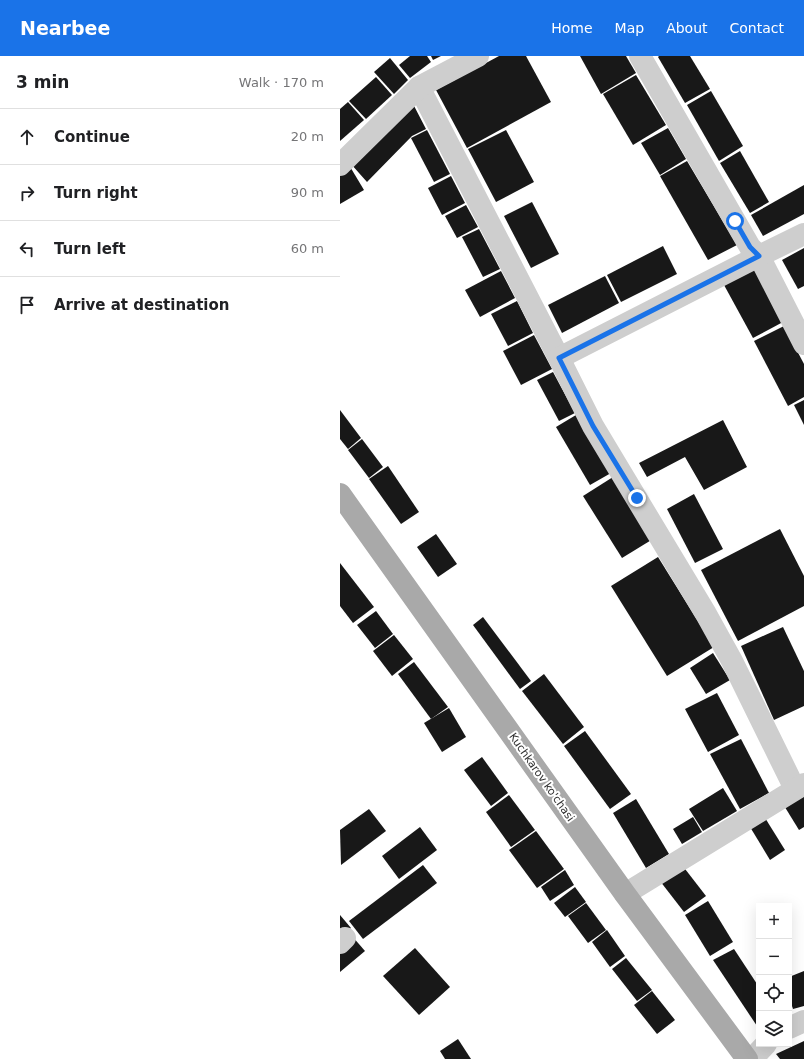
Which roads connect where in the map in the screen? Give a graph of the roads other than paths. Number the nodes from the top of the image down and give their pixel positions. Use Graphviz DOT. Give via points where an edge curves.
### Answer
graph roads {
  1 [pos="478,56"];
  2 [pos="640,56"];
  3 [pos="419,88"];
  4 [pos="340,165"];
  5 [pos="804,234"];
  6 [pos="759,256"];
  7 [pos="804,344"];
  8 [pos="559,358"];
  9 [pos="340,494"];
  10 [pos="799,787"];
  11 [pos="625,894"];
  12 [pos="804,1022"];
  13 [pos="792,1027"];
  14 [pos="763,1047"];
  15 [pos="747,1059"];
  16 [pos="752,1059"];
  1 -- 3 [label="street"];
  2 -- 6 [label="street" via="750,247"];
  3 -- 4 [label="street"];
  3 -- 8 [label="street"];
  5 -- 6 [label="street"];
  6 -- 7 [label="street"];
  6 -- 8 [label="street"];
  8 -- 10 [label="street" via="593,426 706,614"];
  9 -- 11 [label="main road, Kuchkarov ko'chasi"];
  10 -- 11 [label="street"];
  11 -- 15 [label="main road, Kuchkarov ko'chasi"];
  12 -- 13 [label="street"];
  14 -- 16 [label="street"];
}
